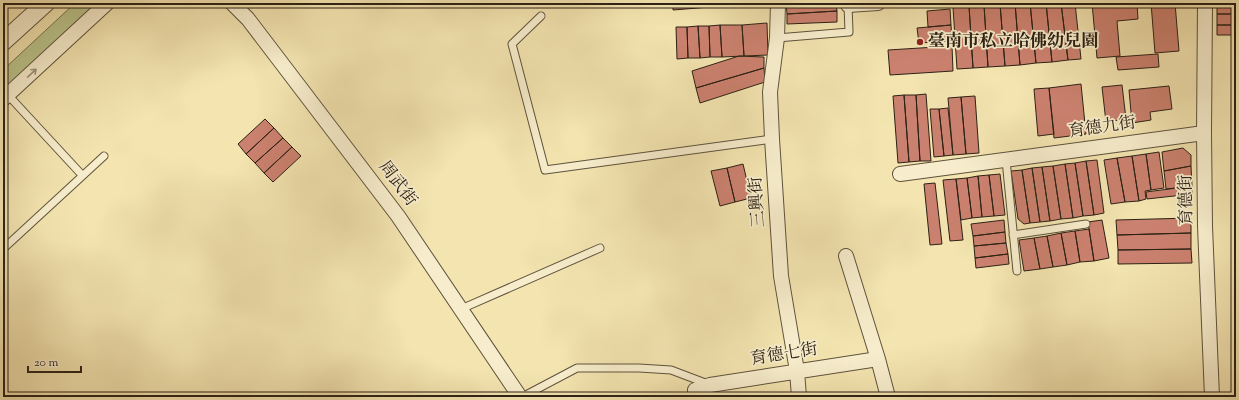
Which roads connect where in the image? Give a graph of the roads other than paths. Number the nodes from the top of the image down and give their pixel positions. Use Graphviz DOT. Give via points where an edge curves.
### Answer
graph roads {
  1 [pos="46,3"];
  2 [pos="107,3"];
  3 [pos="232,3"];
  4 [pos="778,3"];
  5 [pos="878,3"];
  6 [pos="1205,3"];
  7 [pos="848,4"];
  8 [pos="541,16"];
  9 [pos="777,38"];
  10 [pos="3,42"];
  11 [pos="5,97"];
  12 [pos="1204,133"];
  13 [pos="772,139"];
  14 [pos="104,156"];
  15 [pos="1006,160"];
  16 [pos="900,174"];
  17 [pos="82,175"];
  18 [pos="1086,224"];
  19 [pos="1013,235"];
  20 [pos="600,248"];
  21 [pos="3,249"];
  22 [pos="846,256"];
  23 [pos="1017,271"];
  24 [pos="461,309"];
  25 [pos="878,359"];
  26 [pos="797,371"];
  27 [pos="710,385"];
  28 [pos="696,393"];
  29 [pos="521,397"];
  30 [pos="799,397"];
  31 [pos="888,397"];
  32 [pos="1212,397"];
  1 -- 10 [label="street"];
  11 -- 2 [label="street, one-way"];
  3 -- 24 [label="street, 周武街" via="248,19 398,216"];
  4 -- 9 [label="street, 三興街"];
  5 -- 7 [label="street"];
  6 -- 12 [label="street, 育德街"];
  7 -- 9 [label="lane" via="849,32"];
  8 -- 13 [label="lane" via="512,44 545,170"];
  9 -- 13 [label="street, 三興街" via="770,92"];
  11 -- 17 [label="lane"];
  12 -- 15 [label="street, 育德九街"];
  12 -- 32 [label="street, 育德街"];
  13 -- 26 [label="street, 三興街" via="781,276"];
  14 -- 17 [label="lane"];
  15 -- 16 [label="street, 育德九街"];
  15 -- 19 [label="lane"];
  17 -- 21 [label="lane"];
  18 -- 19 [label="lane"];
  19 -- 23 [label="lane"];
  20 -- 24 [label="lane"];
  22 -- 25 [label="street"];
  24 -- 29 [label="street, 周武街"];
  25 -- 26 [label="street, 育德七街"];
  25 -- 31 [label="street"];
  26 -- 27 [label="street, 育德七街"];
  26 -- 30 [label="street, 三興街"];
  27 -- 28 [label="street, 育德七街"];
  27 -- 29 [label="lane" via="671,370 577,368"];
}
